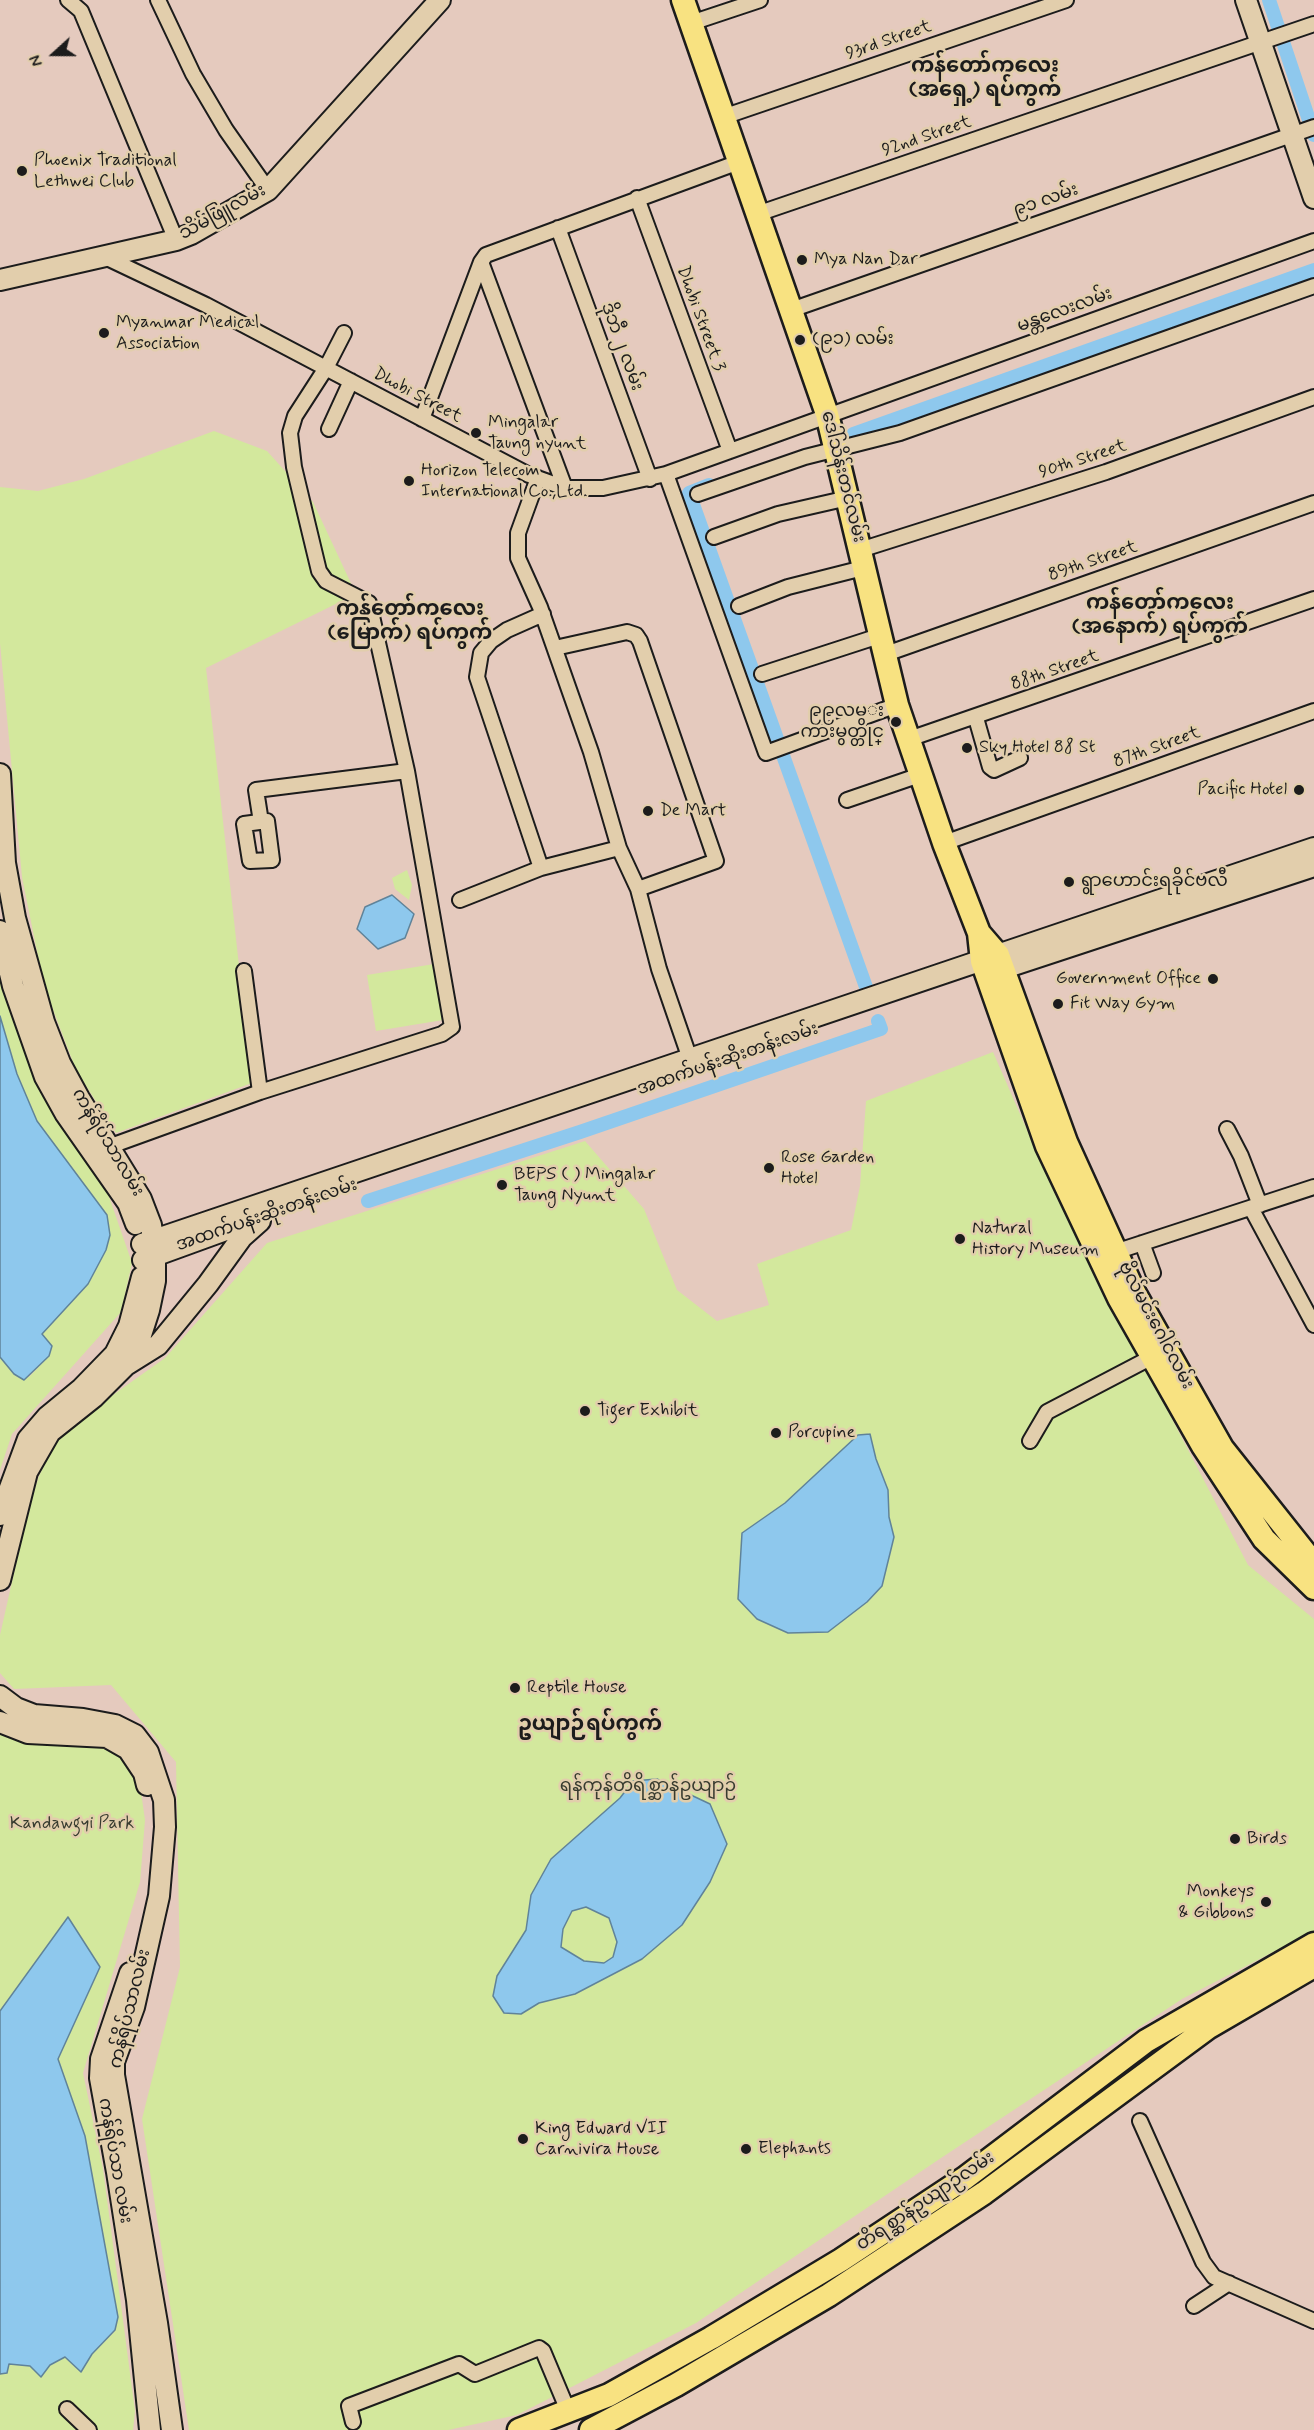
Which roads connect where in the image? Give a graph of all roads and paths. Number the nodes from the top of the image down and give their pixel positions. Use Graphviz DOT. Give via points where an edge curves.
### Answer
graph roads {
  1 [pos="68,0"];
  2 [pos="158,0"];
  3 [pos="440,0"];
  4 [pos="682,0"];
  5 [pos="760,0"];
  6 [pos="1066,0"];
  7 [pos="1246,0"];
  8 [pos="691,23"];
  9 [pos="1314,24"];
  10 [pos="1268,39"];
  11 [pos="723,117"];
  12 [pos="1314,127"];
  13 [pos="1292,134"];
  14 [pos="739,162"];
  15 [pos="268,190"];
  16 [pos="638,198"];
  17 [pos="1314,198"];
  18 [pos="757,214"];
  19 [pos="558,228"];
  20 [pos="176,240"];
  21 [pos="1314,241"];
  22 [pos="105,257"];
  23 [pos="483,259"];
  24 [pos="0,280"];
  25 [pos="1314,286"];
  26 [pos="791,310"];
  27 [pos="344,333"];
  28 [pos="326,368"];
  29 [pos="351,381"];
  30 [pos="1314,397"];
  31 [pos="827,414"];
  32 [pos="422,419"];
  33 [pos="329,429"];
  34 [pos="837,449"];
  35 [pos="730,451"];
  36 [pos="666,474"];
  37 [pos="538,478"];
  38 [pos="650,478"];
  39 [pos="565,488"];
  40 [pos="698,494"];
  41 [pos="848,498"];
  42 [pos="1314,503"];
  43 [pos="714,537"];
  44 [pos="862,559"];
  45 [pos="1314,600"];
  46 [pos="739,606"];
  47 [pos="543,614"];
  48 [pos="881,645"];
  49 [pos="555,648"];
  50 [pos="762,674"];
  51 [pos="897,705"];
  52 [pos="1314,711"];
  53 [pos="976,718"];
  54 [pos="909,739"];
  55 [pos="1020,758"];
  56 [pos="407,771"];
  57 [pos="0,774"];
  58 [pos="920,775"];
  59 [pos="847,800"];
  60 [pos="261,822"];
  61 [pos="944,843"];
  62 [pos="619,848"];
  63 [pos="1310,858"];
  64 [pos="541,868"];
  65 [pos="638,889"];
  66 [pos="460,900"];
  67 [pos="0,931"];
  68 [pos="992,964"];
  69 [pos="244,971"];
  70 [pos="692,1065"];
  71 [pos="260,1092"];
  72 [pos="1227,1129"];
  73 [pos="108,1147"];
  74 [pos="1314,1187"];
  75 [pos="318,1191"];
  76 [pos="1255,1206"];
  77 [pos="264,1216"];
  78 [pos="1142,1243"];
  79 [pos="149,1250"];
  80 [pos="1114,1262"];
  81 [pos="1153,1273"];
  82 [pos="1314,1325"];
  83 [pos="1152,1358"];
  84 [pos="124,1367"];
  85 [pos="89,1392"];
  86 [pos="1030,1442"];
  87 [pos="0,1515"];
  88 [pos="1314,1564"];
  89 [pos="0,1580"];
  90 [pos="1314,1588"];
  91 [pos="1,1698"];
  92 [pos="0,1722"];
  93 [pos="1314,1944"];
  94 [pos="1314,1966"];
  95 [pos="128,1999"];
  96 [pos="1140,2121"];
  97 [pos="1229,2283"];
  98 [pos="1194,2307"];
  99 [pos="1314,2321"];
  100 [pos="68,2409"];
  101 [pos="569,2413"];
  102 [pos="353,2422"];
  103 [pos="89,2430"];
  104 [pos="150,2430"];
  105 [pos="172,2430"];
  106 [pos="519,2430"];
  107 [pos="591,2430"];
  1 -- 20 [label="street" via="81,11"];
  2 -- 15 [label="street" via="226,130"];
  3 -- 15 [label="main road, သိမ်ဖြူလမ်း"];
  4 -- 8 [label="main road, ဒေါ်သိန်းတင်လမ်း"];
  5 -- 8 [label="street"];
  6 -- 11 [label="street, 93rd Street"];
  7 -- 10 [label="main road"];
  8 -- 11 [label="main road, ဒေါ်သိန်းတင်လမ်း"];
  9 -- 10 [label="street, 92nd Street"];
  10 -- 13 [label="main road"];
  10 -- 18 [label="street, 92nd Street"];
  11 -- 14 [label="main road, ဒေါ်သိန်းတင်လမ်း"];
  12 -- 13 [label="street, ၉၁ လမ်း"];
  13 -- 17 [label="main road"];
  13 -- 26 [label="street, ၉၁ လမ်း"];
  14 -- 16 [label="street"];
  14 -- 18 [label="main road, ဒေါ်သိန်းတင်လမ်း"];
  15 -- 20 [label="main road, သိမ်ဖြူလမ်း"];
  16 -- 19 [label="street"];
  16 -- 35 [label="street, Dhobi Street 3"];
  18 -- 26 [label="main road, ဒေါ်သိန်းတင်လမ်း"];
  19 -- 23 [label="street"];
  19 -- 38 [label="street, ဒိုဘီ ၂ လမ်း"];
  20 -- 22 [label="main road, သိမ်ဖြူလမ်း"];
  21 -- 31 [label="street, မန္တလေးလမ်း"];
  22 -- 24 [label="main road, သိမ်ဖြူလမ်း"];
  22 -- 28 [label="street, Dhobi Street"];
  23 -- 32 [label="street"];
  23 -- 39 [label="street"];
  25 -- 34 [label="street" via="900,433"];
  26 -- 31 [label="main road, ဒေါ်သိန်းတင်လမ်း"];
  27 -- 28 [label="street"];
  28 -- 29 [label="street, Dhobi Street"];
  28 -- 56 [label="street" via="295,416 290,433 301,502 319,571 326,581 369,603"];
  29 -- 32 [label="street, Dhobi Street"];
  29 -- 33 [label="street"];
  30 -- 44 [label="street, 90th Street"];
  31 -- 34 [label="main road, ဒေါ်သိန်းတင်လမ်း"];
  31 -- 35 [label="street, Dhobi Street"];
  32 -- 37 [label="street, Dhobi Street"];
  34 -- 40 [label="street"];
  34 -- 41 [label="main road, ဒေါ်သိန်းတင်လမ်း"];
  35 -- 36 [label="street, Dhobi Street"];
  36 -- 38 [label="street, Dhobi Street"];
  36 -- 51 [label="street" via="766,753"];
  37 -- 39 [label="street, Dhobi Street"];
  37 -- 47 [label="street" via="518,533 518,558"];
  38 -- 39 [label="street, Dhobi Street" via="603,488"];
  41 -- 43 [label="street" via="778,514"];
  41 -- 44 [label="main road, ဒေါ်သိန်းတင်လမ်း"];
  42 -- 48 [label="street, 89th Street"];
  44 -- 46 [label="street, 90th Street"];
  44 -- 48 [label="main road, ဒေါ်သိန်းတင်လမ်း"];
  45 -- 53 [label="street, 88th Street"];
  47 -- 49 [label="street"];
  47 -- 64 [label="street" via="491,641 481,653 477,677"];
  48 -- 50 [label="street, 89th Street"];
  48 -- 51 [label="main road, ဒေါ်သိန်းတင်လမ်း"];
  49 -- 62 [label="street"];
  49 -- 65 [label="street" via="627,632 636,635 709,839 716,861"];
  51 -- 54 [label="main road, ဒေါ်သိန်းတင်လမ်း"];
  52 -- 61 [label="street, 87th Street"];
  53 -- 54 [label="street, 88th Street"];
  53 -- 55 [label="street" via="990,767 994,770"];
  54 -- 58 [label="main road, ဒေါ်သိန်းတင်လမ်း"];
  56 -- 60 [label="street" via="256,790"];
  56 -- 71 [label="street" via="452,1027 442,1035"];
  57 -- 73 [label="main road, ကန်ရိပ်သာလမ်း" via="5,863 22,948 60,1063"];
  58 -- 59 [label="street"];
  58 -- 61 [label="main road, ဒေါ်သိန်းတင်လမ်း"];
  61 -- 68 [label="main road, ဒေါ်သိန်းတင်လမ်း"];
  62 -- 64 [label="street"];
  62 -- 65 [label="street"];
  63 -- 68 [label="main road, အထက်ပန်းဆိုးတန်းလမ်း"];
  64 -- 66 [label="street"];
  65 -- 70 [label="street" via="659,969"];
  67 -- 79 [label="main road" via="13,986 45,1077 65,1113 128,1203"];
  68 -- 70 [label="main road, အထက်ပန်းဆိုးတန်းလမ်း"];
  68 -- 80 [label="main road, ဗိုလ်မင်းဂေါင်လမ်း"];
  68 -- 80 [label="main road" via="1011,1045 1047,1146"];
  69 -- 71 [label="street"];
  70 -- 75 [label="main road, အထက်ပန်းဆိုးတန်းလမ်း"];
  71 -- 73 [label="street"];
  72 -- 76 [label="street" via="1241,1156"];
  73 -- 79 [label="main road, ကန်ရိပ်သာလမ်း" via="141,1199"];
  74 -- 76 [label="street"];
  75 -- 77 [label="main road, အထက်ပန်းဆိုးတန်းလမ်း"];
  75 -- 79 [label="main road, အထက်ပန်းဆိုးတန်းလမ်း"];
  76 -- 78 [label="street"];
  76 -- 82 [label="street"];
  77 -- 79 [label="main road, အထက်ပန်းဆိုးတန်းလမ်း"];
  77 -- 84 [label="main road" via="242,1237 158,1345"];
  78 -- 80 [label="street"];
  78 -- 81 [label="street"];
  79 -- 84 [label="main road, ကန်ရိပ်သာလမ်း" via="155,1281 149,1310"];
  79 -- 85 [label="main road" via="129,1326"];
  80 -- 83 [label="main road"];
  80 -- 88 [label="main road, ဗိုလ်မင်းဂေါင်လမ်း" via="1222,1448"];
  83 -- 86 [label="street" via="1047,1412"];
  83 -- 90 [label="main road" via="1264,1539"];
  84 -- 85 [label="main road, ကန်ရိပ်သာလမ်း"];
  85 -- 87 [label="main road" via="47,1417 28,1439"];
  85 -- 89 [label="main road, ကန်ရိပ်သာလမ်း" via="50,1432 27,1472"];
  91 -- 95 [label="main road, ကန်ရိပ်သာလမ်း" via="34,1715 115,1725 135,1735 148,1752 164,1800 165,1827 159,1896"];
  92 -- 95 [label="main road, ကန်ရိပ်သာ လမ်း" via="28,1732 107,1737 128,1749 144,1773 154,1814 153,1862"];
  93 -- 101 [label="main road, တိရစ္ဆာန်ဥယျာဉ်လမ်း" via="1146,2041 965,2178 841,2260 609,2396"];
  94 -- 107 [label="main road, တိရစ္ဆာန်ဥယျာဉ်လမ်း" via="1209,2027 984,2193 829,2295"];
  95 -- 104 [label="main road, ကန်ရိပ်သာ လမ်း" via="101,2059 100,2078 135,2289"];
  95 -- 105 [label="main road, ကန်ရိပ်သာလမ်း" via="114,2075"];
  96 -- 97 [label="street" via="1203,2262 1214,2277"];
  97 -- 98 [label="street"];
  97 -- 99 [label="street"];
  100 -- 103 [label="street"];
  101 -- 102 [label="street" via="540,2348 475,2374 459,2364 349,2406"];
  101 -- 106 [label="main road, တိရစ္ဆာန်ဥယျာဉ်လမ်း"];
}
